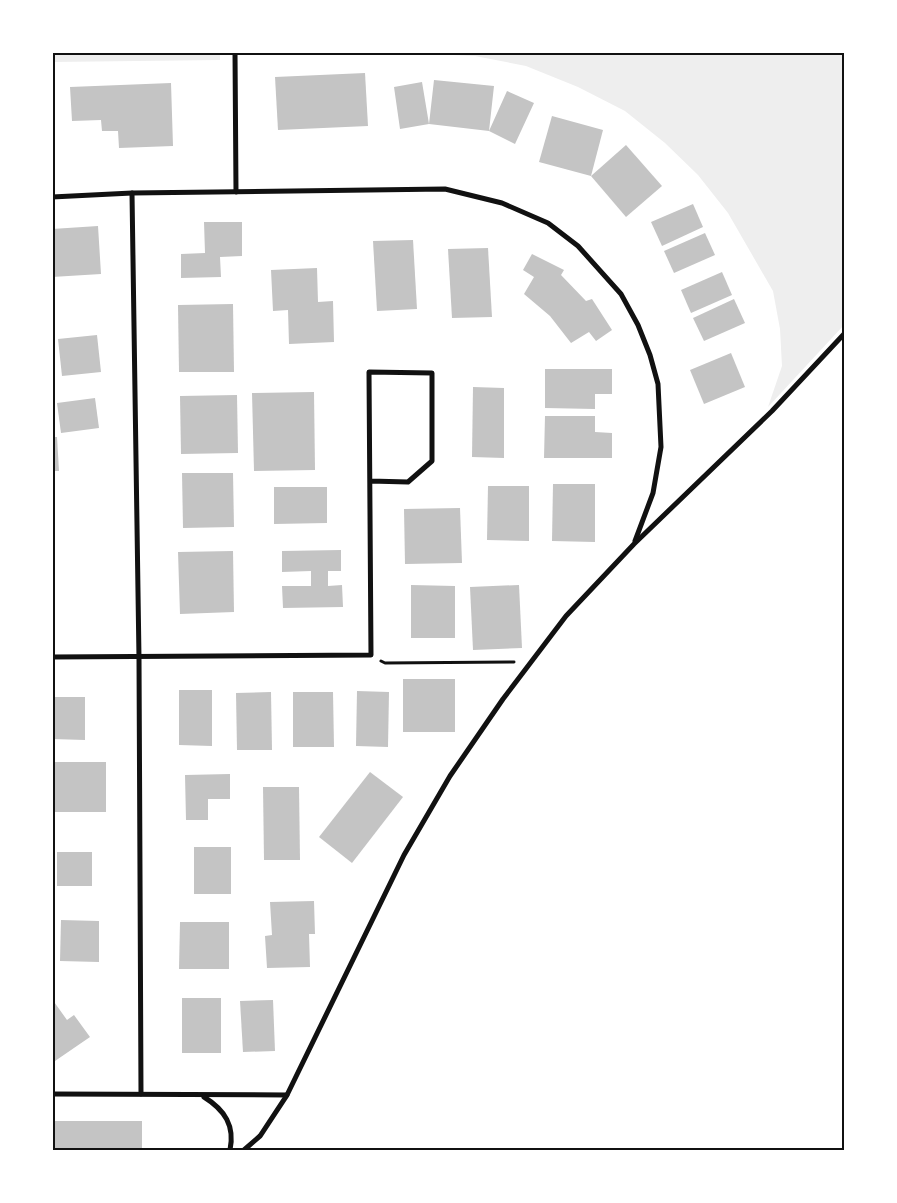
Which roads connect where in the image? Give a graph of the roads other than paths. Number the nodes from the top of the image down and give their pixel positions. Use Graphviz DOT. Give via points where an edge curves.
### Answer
graph roads {
  1 [pos="235,52"];
  2 [pos="236,192"];
  3 [pos="132,193"];
  4 [pos="52,197"];
  5 [pos="844,334"];
  6 [pos="370,481"];
  7 [pos="634,544"];
  8 [pos="52,657"];
  9 [pos="139,658"];
  10 [pos="52,1094"];
  11 [pos="141,1094"];
  12 [pos="287,1095"];
  13 [pos="204,1096"];
  14 [pos="230,1150"];
  15 [pos="244,1150"];
  1 -- 2 [label="street"];
  2 -- 3 [label="street"];
  2 -- 7 [label="street" via="445,189 502,203 530,215 548,223 578,246 621,294 638,325 658,384 661,447 653,493"];
  3 -- 4 [label="street"];
  3 -- 9 [label="street"];
  5 -- 7 [label="street" via="772,411"];
  6 -- 6 [label="street" via="408,482 432,461 432,373 369,372"];
  6 -- 9 [label="street" via="371,654"];
  7 -- 12 [label="street" via="566,616 450,776 404,855"];
  8 -- 9 [label="street"];
  9 -- 11 [label="street"];
  10 -- 11 [label="street"];
  11 -- 13 [label="street"];
  12 -- 13 [label="street"];
  12 -- 15 [label="street" via="260,1136"];
  13 -- 14 [label="street" via="224,1113 231,1128"];
}
